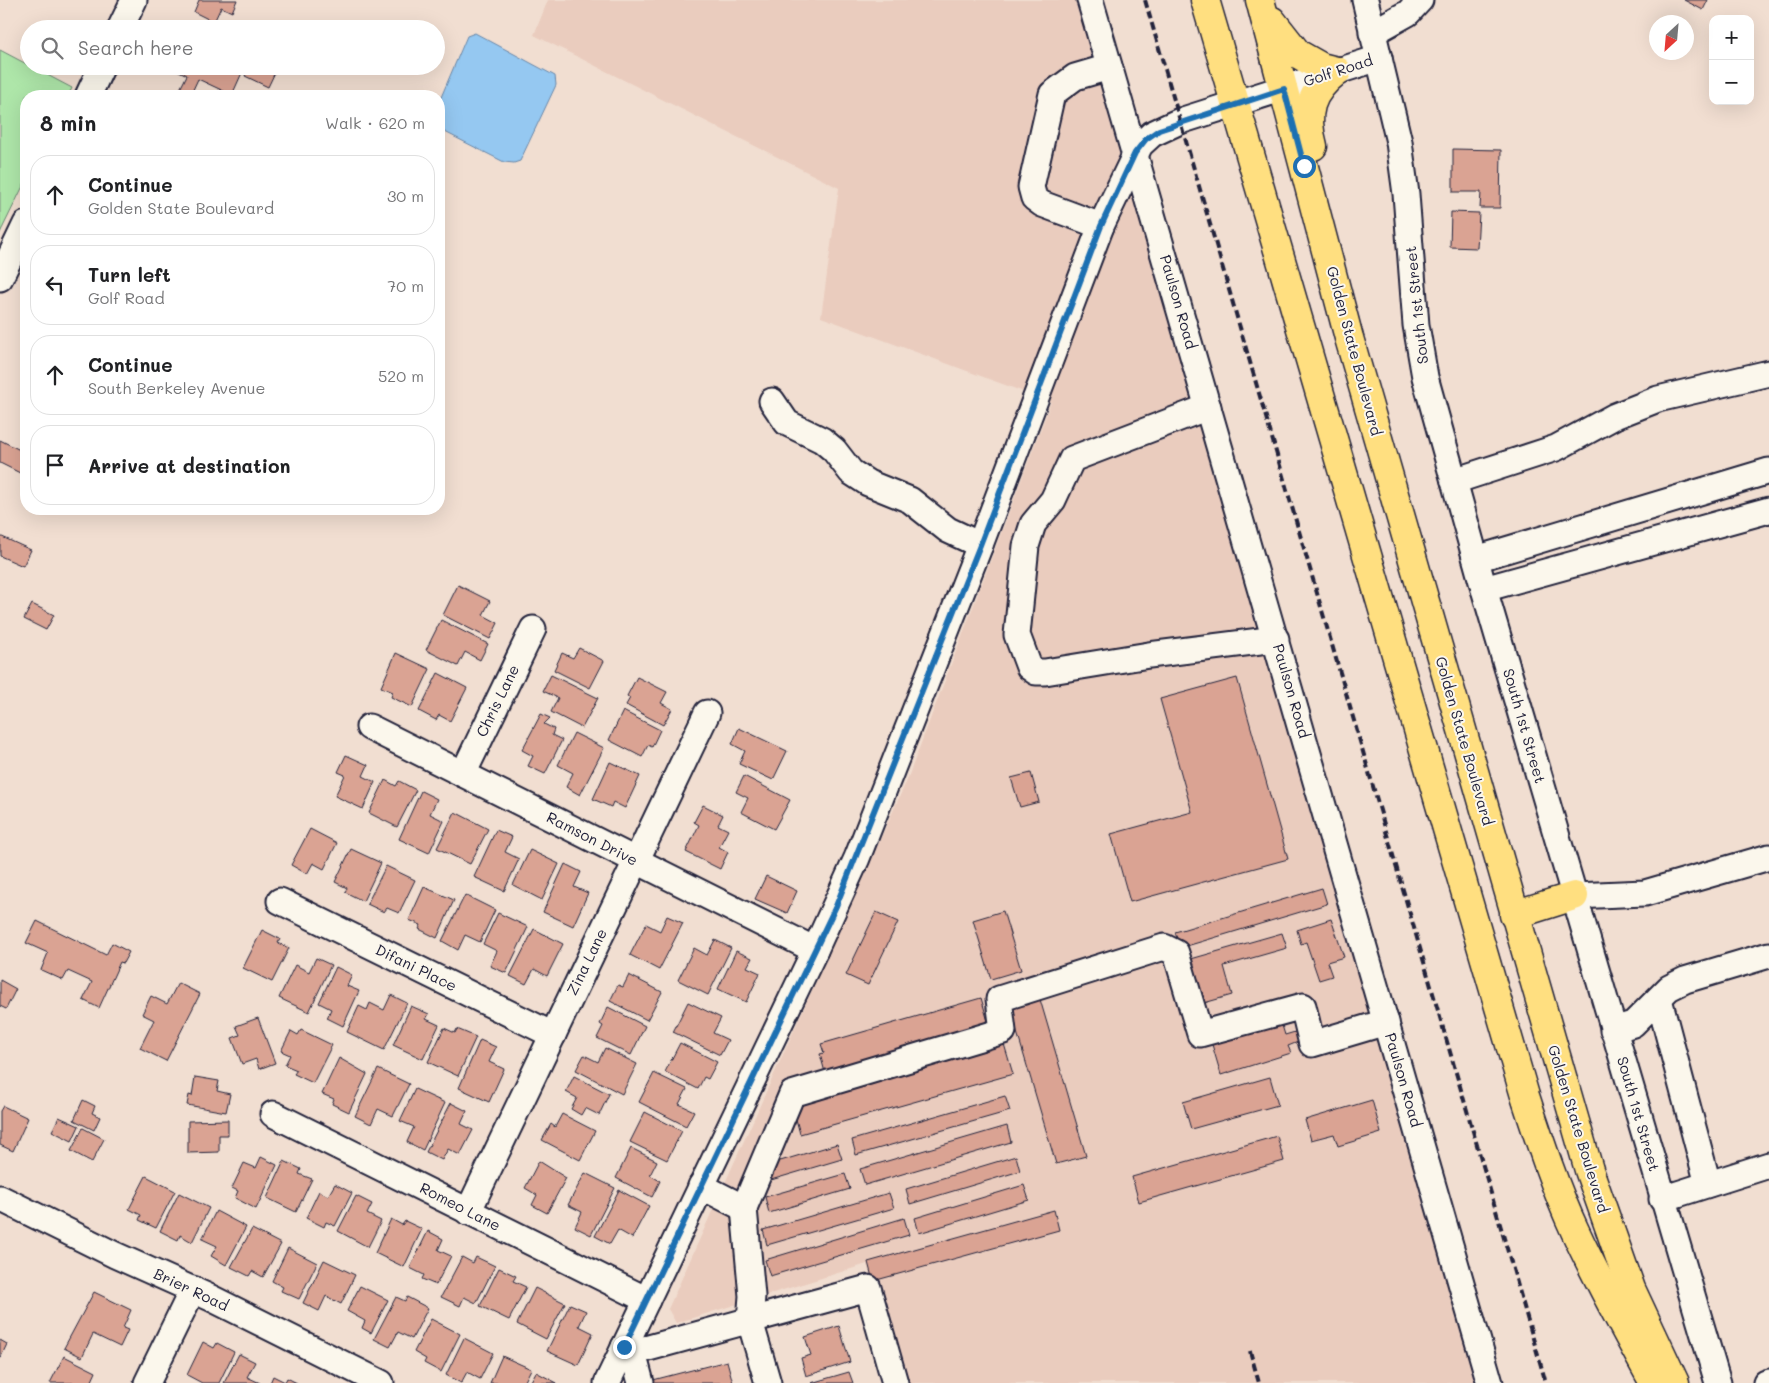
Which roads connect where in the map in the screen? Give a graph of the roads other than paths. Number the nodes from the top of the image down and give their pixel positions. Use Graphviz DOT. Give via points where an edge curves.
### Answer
graph roads {
  1 [pos="134,0"];
  2 [pos="1090,0"];
  3 [pos="1205,0"];
  4 [pos="1365,0"];
  5 [pos="1420,0"];
  6 [pos="1263,8"];
  7 [pos="124,20"];
  8 [pos="1372,33"];
  9 [pos="1379,58"];
  10 [pos="1109,67"];
  11 [pos="1337,72"];
  12 [pos="98,75"];
  13 [pos="1284,89"];
  14 [pos="91,90"];
  15 [pos="1235,104"];
  16 [pos="1135,153"];
  17 [pos="1318,219"];
  18 [pos="1101,226"];
  19 [pos="20,236"];
  20 [pos="0,278"];
  21 [pos="1769,373"];
  22 [pos="772,401"];
  23 [pos="1208,407"];
  24 [pos="1769,471"];
  25 [pos="1454,481"];
  26 [pos="1769,510"];
  27 [pos="1544,538"];
  28 [pos="980,545"];
  29 [pos="1476,559"];
  30 [pos="1554,569"];
  31 [pos="1484,589"];
  32 [pos="533,629"];
  33 [pos="1276,639"];
  34 [pos="707,713"];
  35 [pos="369,727"];
  36 [pos="463,774"];
  37 [pos="1769,857"];
  38 [pos="636,861"];
  39 [pos="1574,896"];
  40 [pos="280,901"];
  41 [pos="1514,914"];
  42 [pos="815,950"];
  43 [pos="1769,955"];
  44 [pos="1659,1000"];
  45 [pos="1386,1022"];
  46 [pos="1613,1030"];
  47 [pos="553,1035"];
  48 [pos="272,1114"];
  49 [pos="1769,1165"];
  50 [pos="1708,1184"];
  51 [pos="701,1186"];
  52 [pos="0,1198"];
  53 [pos="1662,1199"];
  54 [pos="744,1208"];
  55 [pos="468,1212"];
  56 [pos="193,1289"];
  57 [pos="647,1300"];
  58 [pos="1610,1302"];
  59 [pos="750,1321"];
  60 [pos="628,1348"];
  61 [pos="147,1383"];
  62 [pos="381,1383"];
  63 [pos="608,1383"];
  64 [pos="642,1383"];
  65 [pos="768,1383"];
  66 [pos="895,1383"];
  67 [pos="1490,1383"];
  68 [pos="1635,1383"];
  69 [pos="1654,1383"];
  70 [pos="1675,1383"];
  71 [pos="1718,1383"];
  1 -- 7 [label="street"];
  2 -- 10 [label="street, Paulson Road"];
  3 -- 15 [label="main road"];
  4 -- 8 [label="street, Golf Road"];
  5 -- 8 [label="street" via="1408,13"];
  6 -- 11 [label="main road" via="1284,40 1298,54"];
  6 -- 13 [label="main road, Golden State Boulevard"];
  8 -- 9 [label="street, Golf Road"];
  9 -- 11 [label="street, Golf Road"];
  9 -- 25 [label="street, South 1st Street" via="1396,124 1404,173 1418,344"];
  10 -- 16 [label="street, Paulson Road"];
  10 -- 18 [label="street" via="1075,77 1052,94 1031,187 1034,198 1042,204"];
  11 -- 13 [label="street, Golf Road"];
  11 -- 17 [label="main road" via="1318,90 1307,117 1326,199"];
  12 -- 14 [label="street"];
  13 -- 15 [label="street, Golf Road"];
  13 -- 17 [label="main road, Golden State Boulevard"];
  15 -- 16 [label="street, Golf Road" via="1159,130"];
  15 -- 58 [label="main road" via="1525,1096 1563,1202"];
  16 -- 18 [label="street, Golf Road"];
  16 -- 23 [label="street, Paulson Road"];
  17 -- 41 [label="main road, Golden State Boulevard"];
  18 -- 28 [label="street, Golf Road"];
  19 -- 20 [label="street"];
  21 -- 25 [label="street" via="1658,400 1614,416 1556,448"];
  22 -- 28 [label="street" via="787,423 822,440 851,472 868,483 910,500 948,530"];
  23 -- 33 [label="street, Paulson Road"];
  23 -- 33 [label="street" via="1072,459 1053,500 1033,524 1028,539 1018,635 1029,667 1036,672"];
  24 -- 27 [label="street"];
  25 -- 29 [label="street, South 1st Street"];
  26 -- 30 [label="street"];
  27 -- 29 [label="street"];
  27 -- 30 [label="street"];
  28 -- 42 [label="street, Golf Road" via="856,858"];
  29 -- 31 [label="street, South 1st Street"];
  30 -- 31 [label="street"];
  31 -- 39 [label="street, South 1st Street"];
  32 -- 36 [label="street, Chris Lane"];
  33 -- 45 [label="street, Paulson Road"];
  34 -- 38 [label="street, Zina Lane"];
  35 -- 36 [label="street, Ramson Drive"];
  36 -- 38 [label="street, Ramson Drive"];
  37 -- 39 [label="street" via="1644,893"];
  38 -- 42 [label="street, Ramson Drive"];
  38 -- 47 [label="street, Zina Lane"];
  39 -- 41 [label="main road"];
  39 -- 46 [label="street, South 1st Street"];
  40 -- 47 [label="street, Difani Place"];
  41 -- 70 [label="main road, Golden State Boulevard" via="1592,1178 1631,1289"];
  42 -- 51 [label="street, Golf Road"];
  43 -- 44 [label="street" via="1684,980 1669,988"];
  44 -- 46 [label="street" via="1634,1024"];
  44 -- 50 [label="street"];
  45 -- 54 [label="street" via="1312,1044 1303,1006 1200,1034 1176,954 1164,947 999,999 1003,1031 792,1094"];
  45 -- 67 [label="street, Paulson Road"];
  46 -- 53 [label="street, South 1st Street"];
  47 -- 55 [label="street, Zina Lane"];
  48 -- 55 [label="street, Romeo Lane"];
  49 -- 50 [label="street"];
  50 -- 53 [label="street"];
  51 -- 54 [label="street"];
  51 -- 57 [label="street, Golf Road"];
  52 -- 56 [label="street, Brier Road" via="115,1255"];
  53 -- 71 [label="street, South 1st Street"];
  54 -- 59 [label="street" via="752,1296"];
  55 -- 57 [label="street, Romeo Lane"];
  56 -- 61 [label="street"];
  56 -- 62 [label="street, Brier Road"];
  57 -- 60 [label="street, Golf Road"];
  58 -- 68 [label="main road"];
  58 -- 69 [label="main road"];
  59 -- 60 [label="street" via="645,1348"];
  59 -- 65 [label="street"];
  59 -- 66 [label="street" via="868,1288"];
  60 -- 63 [label="street, Golf Road"];
  60 -- 64 [label="street"];
}
